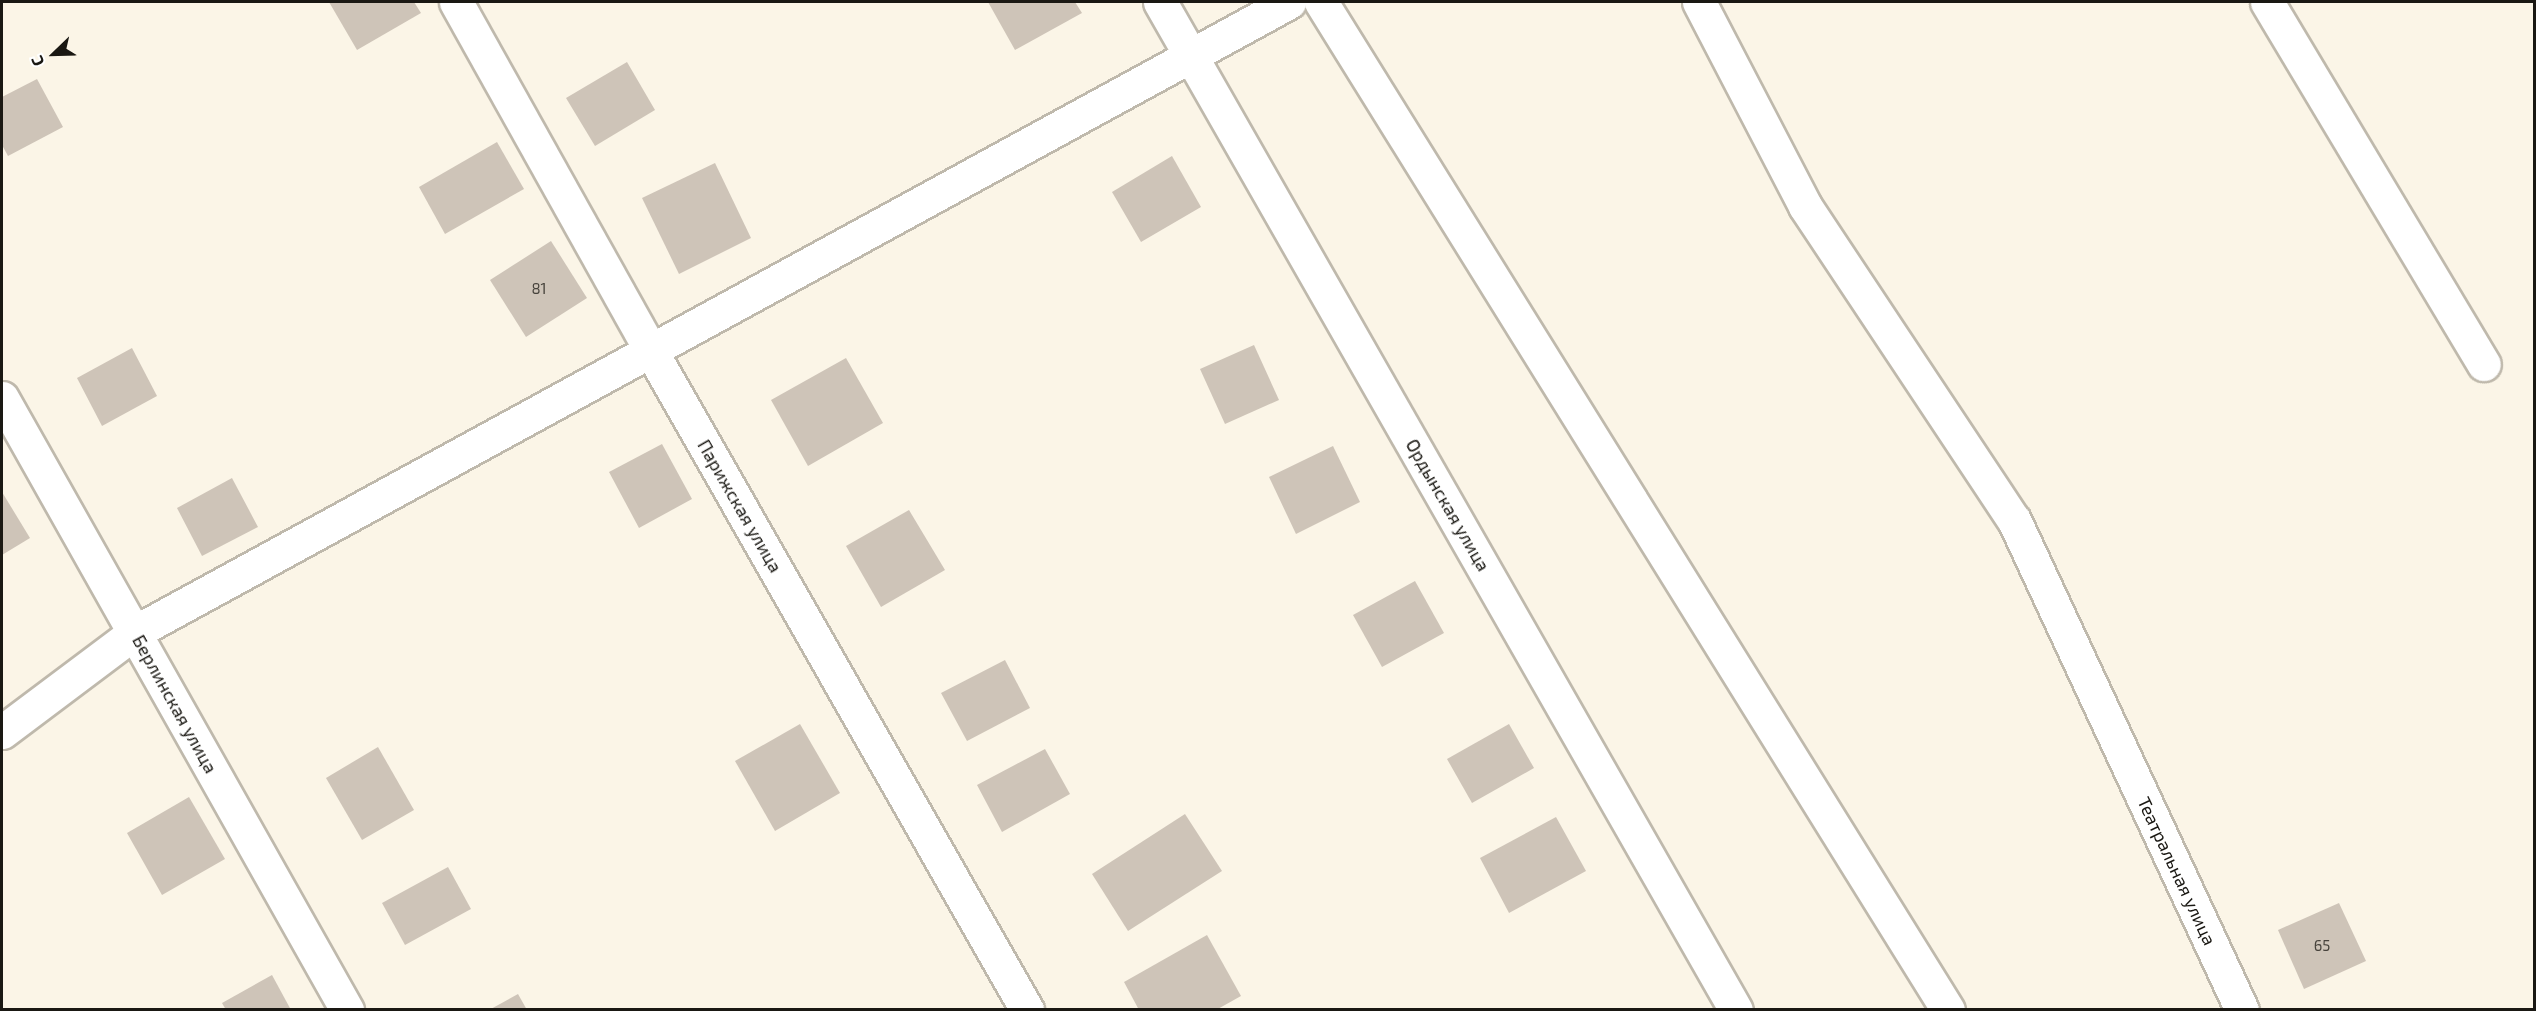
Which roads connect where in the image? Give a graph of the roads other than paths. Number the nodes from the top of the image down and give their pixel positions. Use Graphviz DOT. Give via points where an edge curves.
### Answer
graph roads {
  1 [pos="456,2"];
  2 [pos="1160,2"];
  3 [pos="1289,2"];
  4 [pos="1321,2"];
  5 [pos="1699,2"];
  6 [pos="2267,2"];
  7 [pos="1191,55"];
  8 [pos="651,351"];
  9 [pos="2484,364"];
  10 [pos="2,398"];
  11 [pos="135,632"];
  12 [pos="2,732"];
  13 [pos="347,1010"];
  14 [pos="1027,1010"];
  15 [pos="1736,1010"];
  16 [pos="1948,1010"];
  17 [pos="2242,1010"];
  1 -- 8 [label="street, Парижская улица"];
  2 -- 7 [label="street, Ордынская улица"];
  3 -- 7 [label="street"];
  4 -- 16 [label="street"];
  5 -- 17 [label="street, Театральная улица" via="1805,206 2014,520"];
  6 -- 9 [label="street"];
  7 -- 8 [label="street"];
  7 -- 15 [label="street, Ордынская улица"];
  8 -- 11 [label="street"];
  8 -- 14 [label="street, Парижская улица"];
  10 -- 11 [label="street, Берлинская улица"];
  11 -- 12 [label="street"];
  11 -- 13 [label="street, Берлинская улица"];
}
